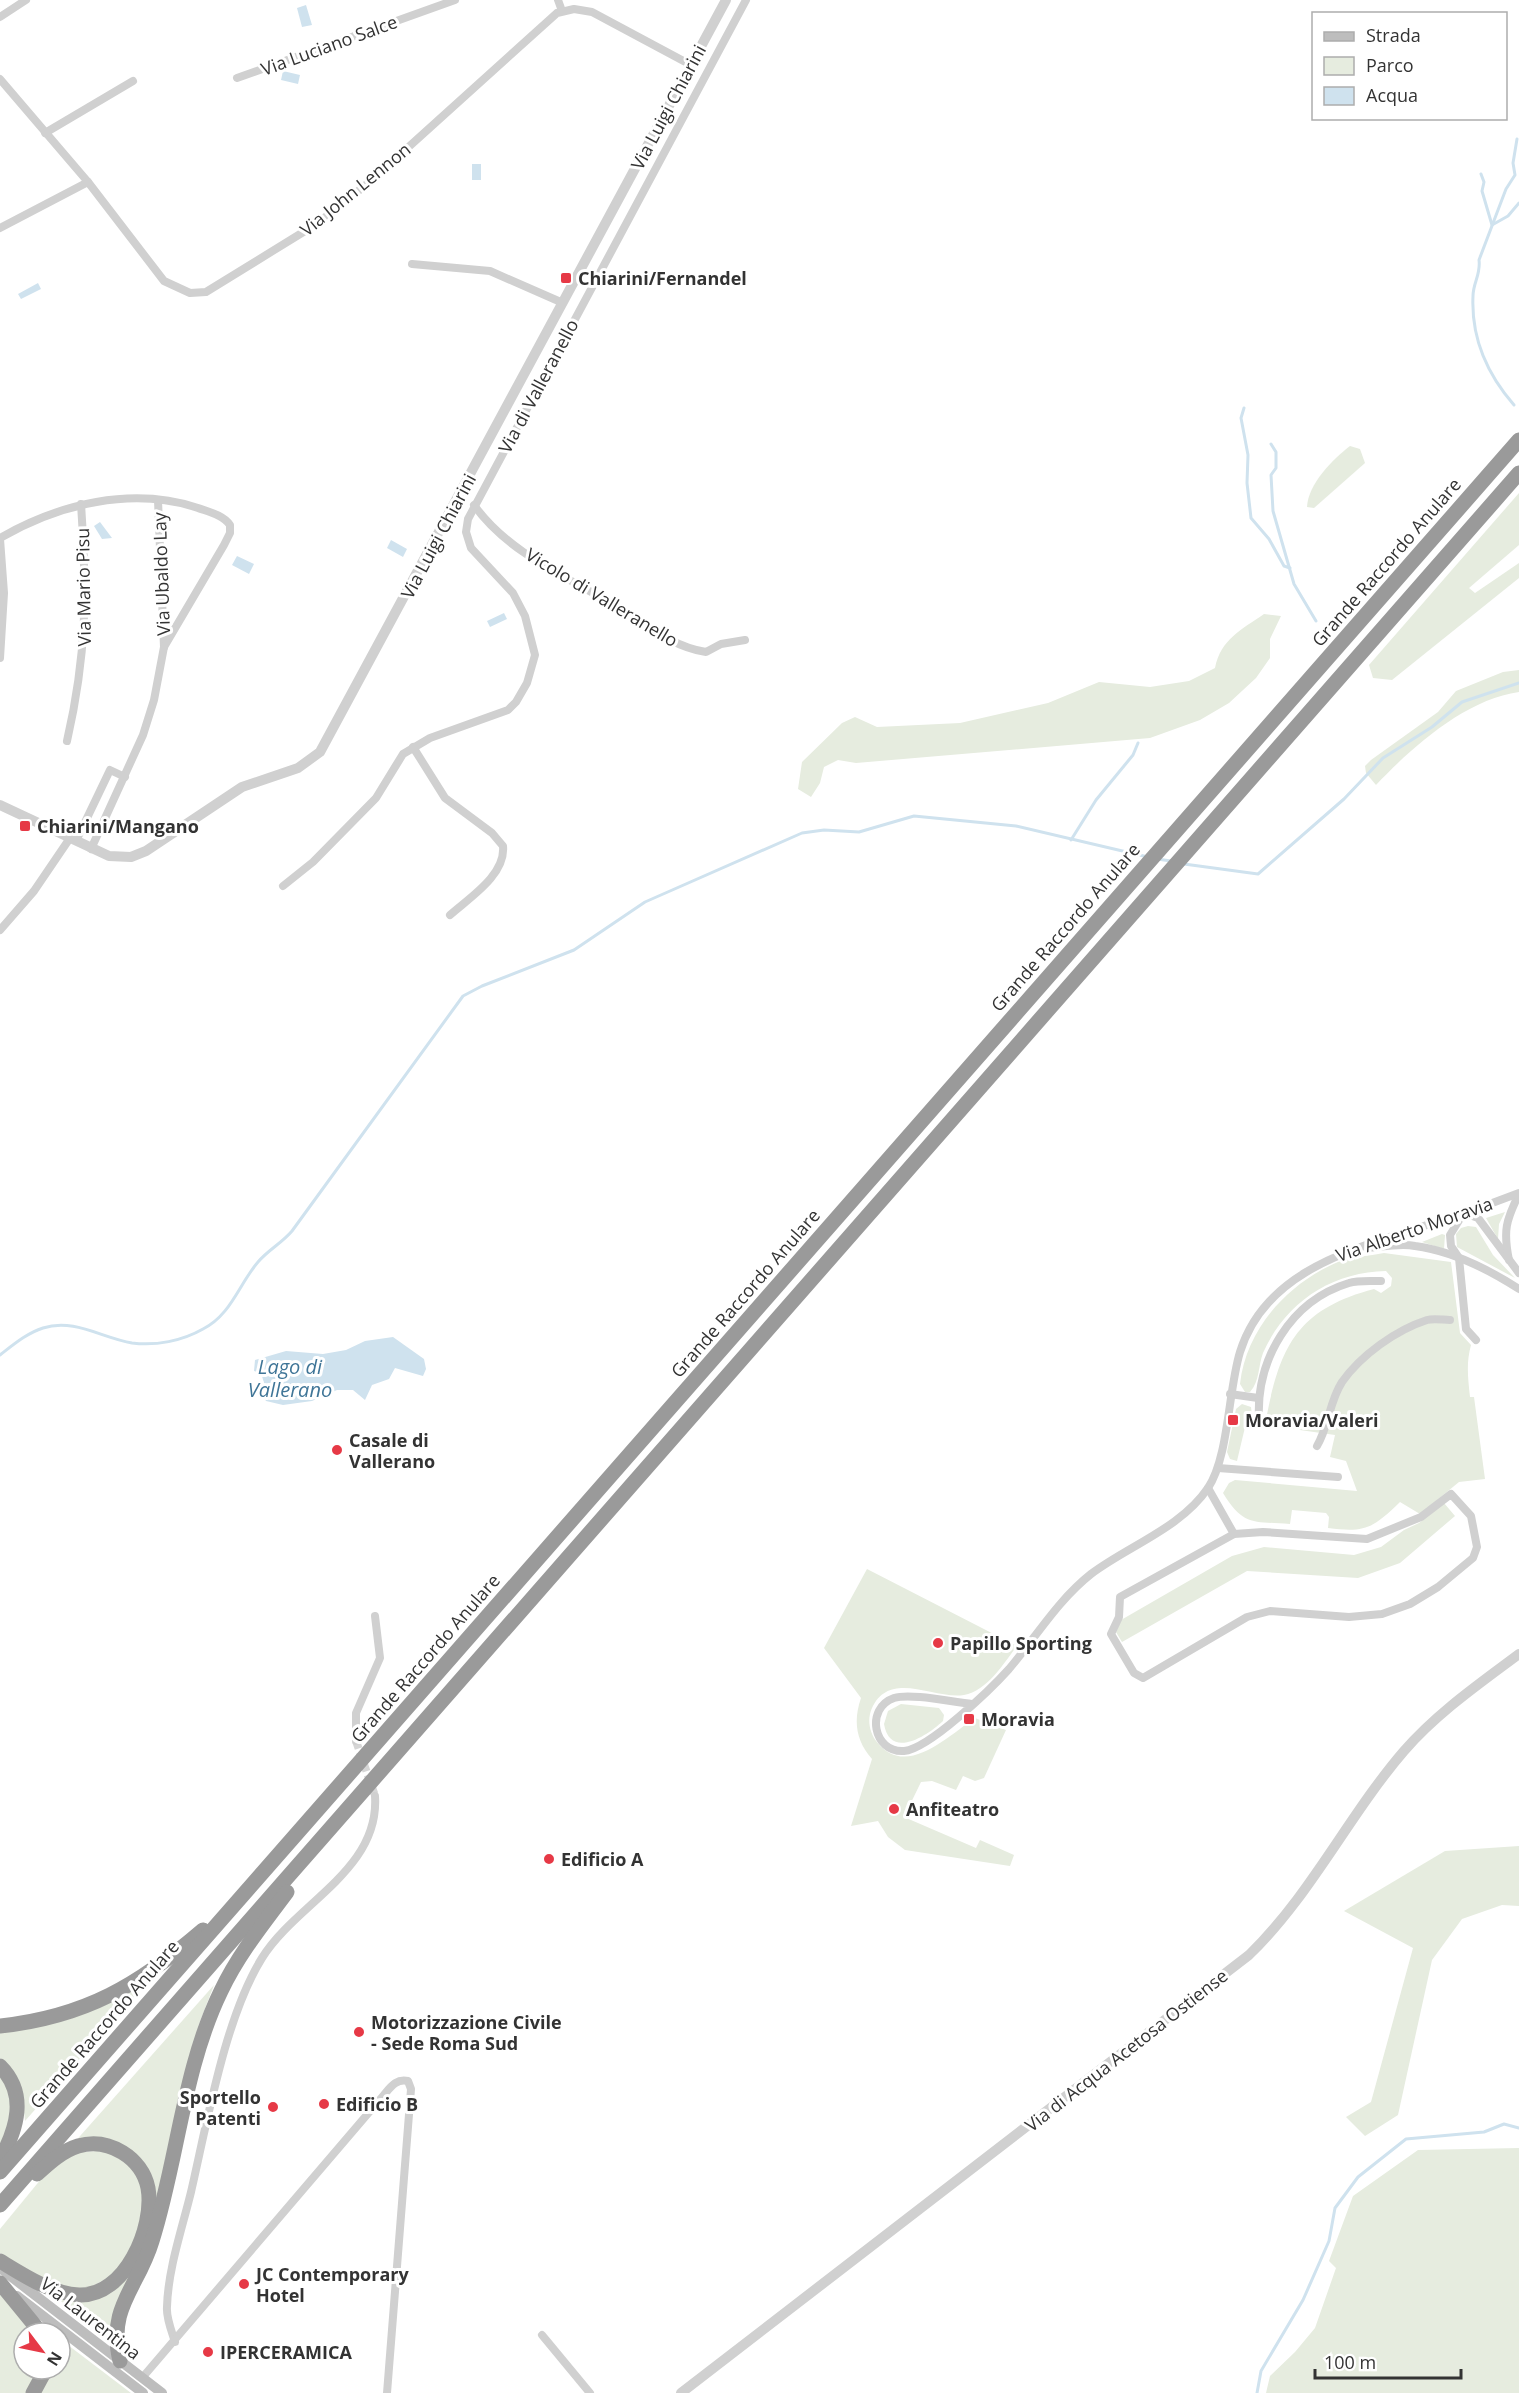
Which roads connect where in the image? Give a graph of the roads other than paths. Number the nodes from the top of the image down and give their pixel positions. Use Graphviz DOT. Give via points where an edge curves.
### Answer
graph roads {
  1 [pos="26,0"];
  2 [pos="455,0"];
  3 [pos="558,0"];
  4 [pos="726,0"];
  5 [pos="746,0"];
  6 [pos="562,11"];
  7 [pos="0,17"];
  8 [pos="691,65"];
  9 [pos="237,78"];
  10 [pos="0,79"];
  11 [pos="133,81"];
  12 [pos="45,133"];
  13 [pos="88,182"];
  14 [pos="0,228"];
  15 [pos="412,264"];
  16 [pos="563,303"];
  17 [pos="1519,440"];
  18 [pos="1519,472"];
  19 [pos="158,500"];
  20 [pos="81,504"];
  21 [pos="474,505"];
  22 [pos="0,538"];
  23 [pos="745,640"];
  24 [pos="164,647"];
  25 [pos="0,658"];
  26 [pos="67,741"];
  27 [pos="413,747"];
  28 [pos="125,777"];
  29 [pos="0,805"];
  30 [pos="73,840"];
  31 [pos="91,849"];
  32 [pos="283,886"];
  33 [pos="450,915"];
  34 [pos="0,930"];
  35 [pos="1519,1193"];
  36 [pos="1463,1213"];
  37 [pos="1355,1249"];
  38 [pos="1459,1258"];
  39 [pos="1509,1263"];
  40 [pos="1519,1273"];
  41 [pos="1381,1281"];
  42 [pos="1519,1290"];
  43 [pos="1450,1320"];
  44 [pos="1476,1340"];
  45 [pos="1230,1394"];
  46 [pos="1258,1398"];
  47 [pos="1259,1419"];
  48 [pos="1317,1446"];
  49 [pos="1218,1468"];
  50 [pos="1338,1477"];
  51 [pos="1208,1488"];
  52 [pos="1234,1534"];
  53 [pos="375,1616"];
  54 [pos="1519,1654"];
  55 [pos="972,1704"];
  56 [pos="356,1741"];
  57 [pos="375,1797"];
  58 [pos="346,1811"];
  59 [pos="248,1890"];
  60 [pos="0,2026"];
  61 [pos="0,2066"];
  62 [pos="0,2160"];
  63 [pos="0,2172"];
  64 [pos="0,2205"];
  65 [pos="0,2261"];
  66 [pos="0,2268"];
  67 [pos="0,2283"];
  68 [pos="31,2321"];
  69 [pos="542,2335"];
  70 [pos="175,2343"];
  71 [pos="120,2361"];
  72 [pos="142,2378"];
  73 [pos="143,2393"];
  74 [pos="162,2393"];
  75 [pos="387,2393"];
  76 [pos="590,2393"];
  77 [pos="681,2393"];
  1 -- 7 [label="street"];
  2 -- 9 [label="street, Via Luciano Salce"];
  3 -- 6 [label="street"];
  4 -- 8 [label="street, Via Luigi Chiarini"];
  5 -- 21 [label="street, Via di Valleranello"];
  6 -- 8 [label="street" via="592,12"];
  6 -- 13 [label="street, Via John Lennon" via="546,21 346,201 302,234 207,292 190,293 164,281"];
  8 -- 16 [label="street, Via Luigi Chiarini"];
  10 -- 12 [label="street, Via John Lennon"];
  11 -- 12 [label="street"];
  12 -- 13 [label="street, Via John Lennon"];
  13 -- 14 [label="street"];
  15 -- 16 [label="street" via="490,271"];
  16 -- 31 [label="street, Via Luigi Chiarini" via="320,752 297,768 242,787 136,856 113,857"];
  17 -- 59 [label="highway, Grande Raccordo Anulare"];
  18 -- 58 [label="highway"];
  19 -- 20 [label="street"];
  19 -- 24 [label="street, Via Ubaldo Lay"];
  19 -- 24 [label="street" via="210,512 227,521 231,530"];
  20 -- 22 [label="street" via="37,518"];
  20 -- 26 [label="street, Via Mario Pisu" via="85,638"];
  21 -- 23 [label="street, Vicolo di Valleranello" via="490,525 520,549 667,638 706,652 721,644"];
  21 -- 27 [label="street, Via di Valleranello" via="466,525 468,542 519,602 534,648 534,662 510,709"];
  22 -- 25 [label="street" via="4,593"];
  24 -- 28 [label="street" via="149,718"];
  27 -- 32 [label="street, Via di Valleranello" via="397,761 376,798 313,862"];
  27 -- 33 [label="street" via="445,798 492,833 502,846 495,873"];
  28 -- 30 [label="street" via="110,770"];
  28 -- 31 [label="street"];
  29 -- 30 [label="street, Via Luigi Chiarini"];
  30 -- 31 [label="street, Via Luigi Chiarini"];
  30 -- 34 [label="street"];
  35 -- 36 [label="street, Via Alberto Moravia"];
  35 -- 39 [label="street" via="1504,1235"];
  36 -- 37 [label="street, Via Alberto Moravia"];
  36 -- 38 [label="street" via="1450,1235 1451,1246"];
  36 -- 39 [label="street" via="1478,1218"];
  37 -- 38 [label="street" via="1413,1245"];
  37 -- 45 [label="street, Via Alberto Moravia" via="1335,1255 1297,1277 1270,1301 1249,1330"];
  38 -- 42 [label="street"];
  38 -- 44 [label="street" via="1466,1329"];
  39 -- 40 [label="street"];
  41 -- 46 [label="street" via="1349,1283 1310,1302 1284,1329 1271,1353"];
  43 -- 48 [label="street" via="1429,1319 1374,1349 1342,1382"];
  45 -- 46 [label="street"];
  45 -- 49 [label="street, Via Alberto Moravia"];
  46 -- 47 [label="street"];
  49 -- 50 [label="street"];
  49 -- 51 [label="street, Via Alberto Moravia"];
  51 -- 52 [label="street"];
  51 -- 55 [label="street, Via Alberto Moravia" via="1175,1520 1082,1582 1062,1601 995,1685"];
  52 -- 52 [label="street" via="1263,1532 1367,1539 1421,1517 1451,1494 1472,1516 1477,1547 1473,1558 1410,1604 1382,1614 1349,1617 1270,1611 1247,1617 1146,1677 1134,1673 1111,1634 1119,1617 1120,1597"];
  53 -- 56 [label="street" via="380,1658 356,1713"];
  54 -- 77 [label="street, Via di Acqua Acetosa Ostiense" via="1460,1698 1403,1752 1297,1901 1249,1955"];
  55 -- 55 [label="street, Via Alberto Moravia" via="892,1699 877,1715 877,1733 893,1750 912,1750"];
  57 -- 70 [label="street" via="374,1821 367,1844 337,1880 279,1935 259,1962 243,1997 225,2053 172,2272 166,2309"];
  58 -- 64 [label="highway"];
  58 -- 71 [label="highway" via="243,1952 210,2015 153,2239 118,2317"];
  59 -- 60 [label="highway" via="169,1958 128,1987 69,2013"];
  59 -- 63 [label="highway, Grande Raccordo Anulare"];
  61 -- 62 [label="highway" via="15,2088 17,2110 14,2130"];
  64 -- 65 [label="highway" via="58,2156 86,2145 111,2147 129,2157 143,2174 148,2192 145,2221 134,2257 121,2276 104,2289 83,2295 64,2293"];
  66 -- 71 [label="main road, Via Laurentina"];
  67 -- 68 [label="highway"];
  67 -- 73 [label="main road, Via Laurentina"];
  69 -- 76 [label="street"];
  70 -- 72 [label="street"];
  70 -- 75 [label="street" via="383,2096 395,2083 408,2081 411,2089"];
  71 -- 72 [label="main road, Via Laurentina"];
  72 -- 74 [label="main road, Via Laurentina"];
}
